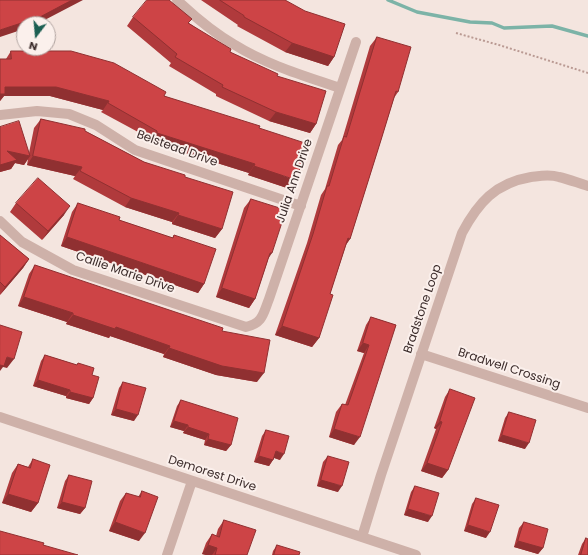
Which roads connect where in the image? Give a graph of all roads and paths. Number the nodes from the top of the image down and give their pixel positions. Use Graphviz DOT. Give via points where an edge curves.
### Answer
graph roads {
  1 [pos="177,0"];
  2 [pos="456,33"];
  3 [pos="356,42"];
  4 [pos="588,72"];
  5 [pos="340,88"];
  6 [pos="0,115"];
  7 [pos="588,186"];
  8 [pos="301,206"];
  9 [pos="0,221"];
  10 [pos="253,325"];
  11 [pos="421,354"];
  12 [pos="588,408"];
  13 [pos="0,416"];
  14 [pos="192,481"];
  15 [pos="362,537"];
  16 [pos="167,555"];
  17 [pos="416,555"];
  1 -- 5 [label="street" via="235,46 281,68"];
  2 -- 4 [label="path"];
  3 -- 5 [label="street, Julia Ann Drive"];
  5 -- 8 [label="street, Julia Ann Drive"];
  6 -- 8 [label="street, Belstead Drive" via="37,111 69,114 96,125 135,150"];
  7 -- 11 [label="street, Bradstone Loop" via="558,176 544,175 510,182 482,202 462,233"];
  8 -- 10 [label="street, Julia Ann Drive" via="260,320"];
  9 -- 10 [label="street, Callie Marie Drive" via="22,242 73,270 246,327"];
  11 -- 12 [label="street, Bradwell Crossing"];
  11 -- 15 [label="street, Bradstone Loop"];
  13 -- 14 [label="street, Demorest Drive"];
  14 -- 15 [label="street, Demorest Drive"];
  14 -- 16 [label="street"];
  15 -- 17 [label="street, Demorest Drive"];
}
